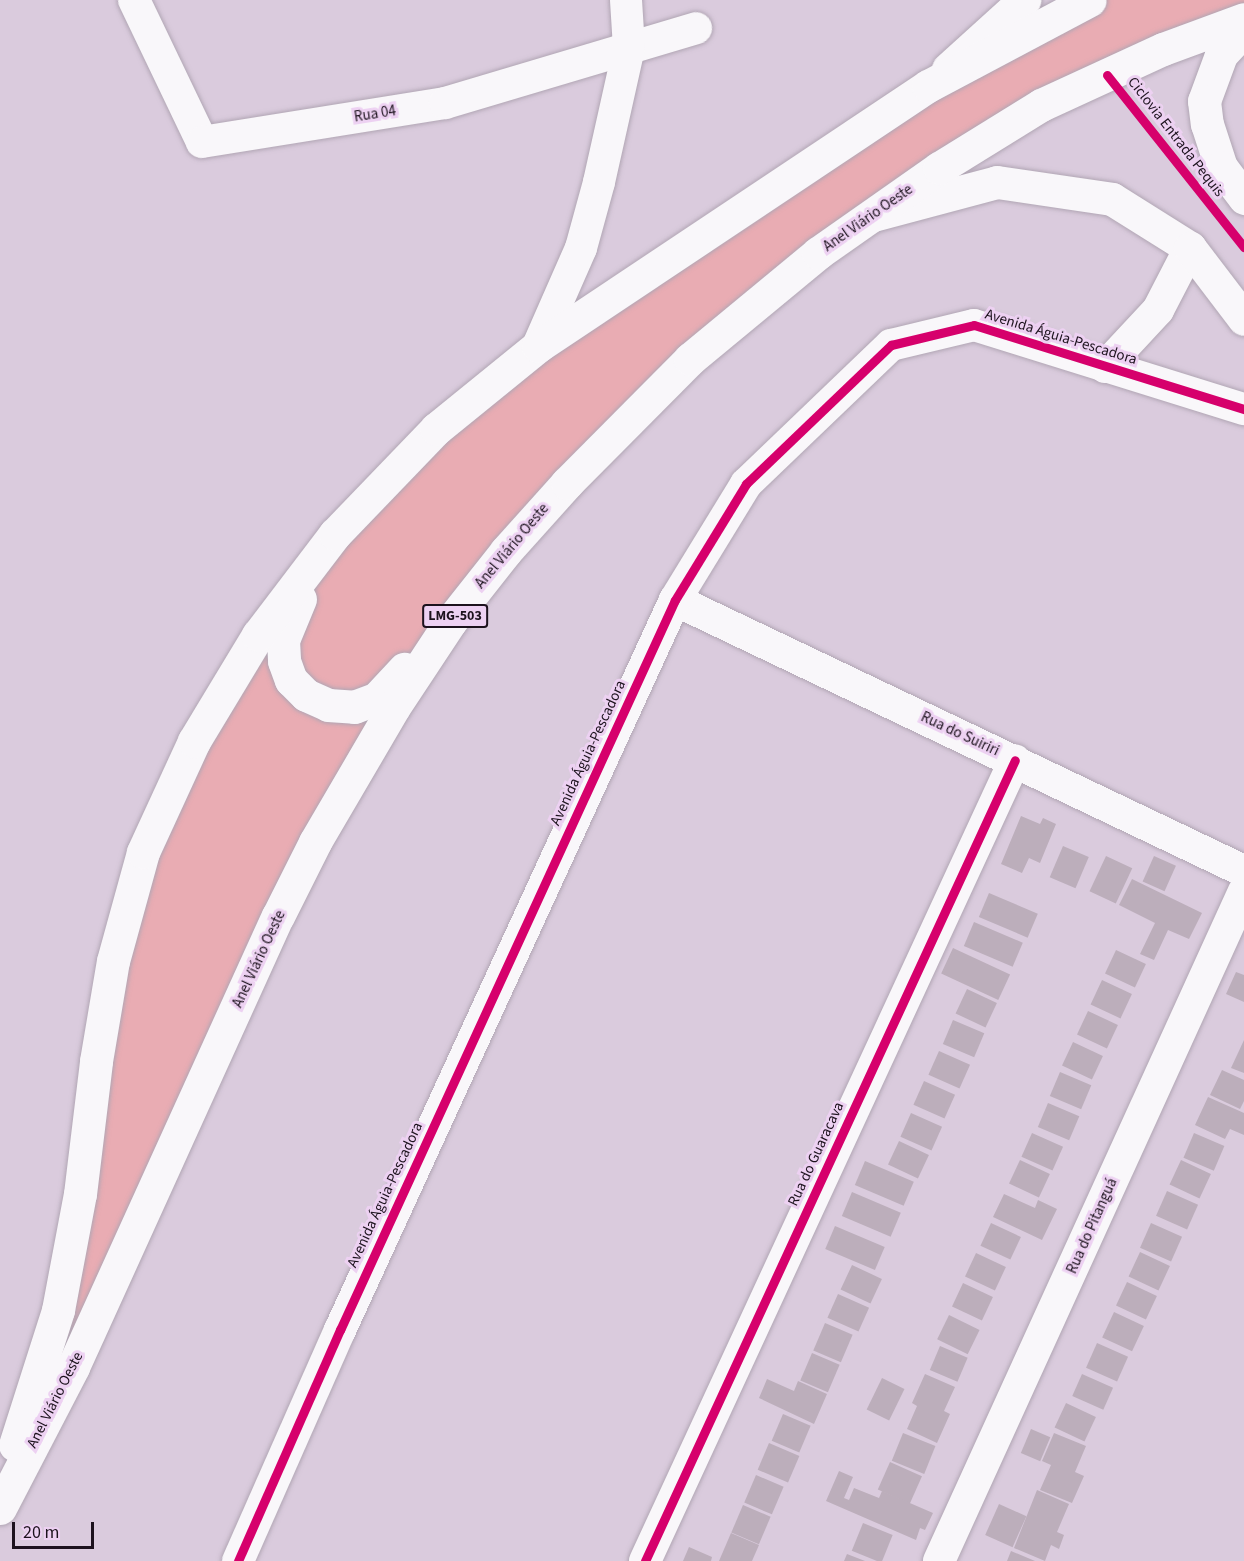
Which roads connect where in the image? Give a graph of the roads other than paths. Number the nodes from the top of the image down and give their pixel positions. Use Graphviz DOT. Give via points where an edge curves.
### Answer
graph roads {
  1 [pos="134,0"];
  2 [pos="626,0"];
  3 [pos="1024,0"];
  4 [pos="1090,0"];
  5 [pos="1244,19"];
  6 [pos="696,28"];
  7 [pos="1244,30"];
  8 [pos="629,48"];
  9 [pos="928,86"];
  10 [pos="1244,198"];
  11 [pos="871,216"];
  12 [pos="1190,248"];
  13 [pos="1244,319"];
  14 [pos="538,346"];
  15 [pos="1105,367"];
  16 [pos="1244,409"];
  17 [pos="334,534"];
  18 [pos="675,600"];
  19 [pos="450,621"];
  20 [pos="1015,760"];
  21 [pos="1244,871"];
  22 [pos="1244,891"];
  23 [pos="0,1483"];
  24 [pos="0,1508"];
  25 [pos="238,1561"];
  26 [pos="645,1561"];
  27 [pos="939,1561"];
  1 -- 8 [label="street, Rua 04" via="202,142 445,103"];
  2 -- 8 [label="street"];
  3 -- 9 [label="main road"];
  4 -- 9 [label="main road, Anel Viário Oeste"];
  5 -- 11 [label="main road, Anel Viário Oeste / LMG-503" via="1163,49 1041,105 939,168"];
  6 -- 8 [label="street, Rua 04"];
  7 -- 10 [label="main road" via="1221,55 1204,101 1221,167"];
  8 -- 14 [label="street" via="581,248"];
  9 -- 14 [label="main road, Anel Viário Oeste"];
  11 -- 12 [label="main road" via="997,182 1112,199"];
  11 -- 19 [label="main road, Anel Viário Oeste / LMG-503" via="818,253 690,359 567,483"];
  12 -- 13 [label="main road"];
  12 -- 15 [label="street" via="1158,310"];
  14 -- 17 [label="main road, Anel Viário Oeste" via="436,429"];
  15 -- 16 [label="street, Avenida Águia-Pescadora"];
  15 -- 18 [label="street, Avenida Águia-Pescadora" via="974,325 891,345 746,484"];
  17 -- 19 [label="main road" via="290,617 283,640 284,661 291,680 306,695 328,705 354,707 377,698"];
  17 -- 23 [label="main road, Anel Viário Oeste" via="258,635 200,732 143,852 113,961 80,1194 58,1310"];
  18 -- 20 [label="street, Rua do Suiriri"];
  18 -- 25 [label="street, Avenida Águia-Pescadora"];
  19 -- 24 [label="main road, Anel Viário Oeste / LMG-503" via="394,706 315,842 73,1367"];
  20 -- 21 [label="street, Rua do Suiriri"];
  20 -- 26 [label="street, Rua do Guaracava"];
  22 -- 27 [label="street, Rua do Pitanguá"];
}
